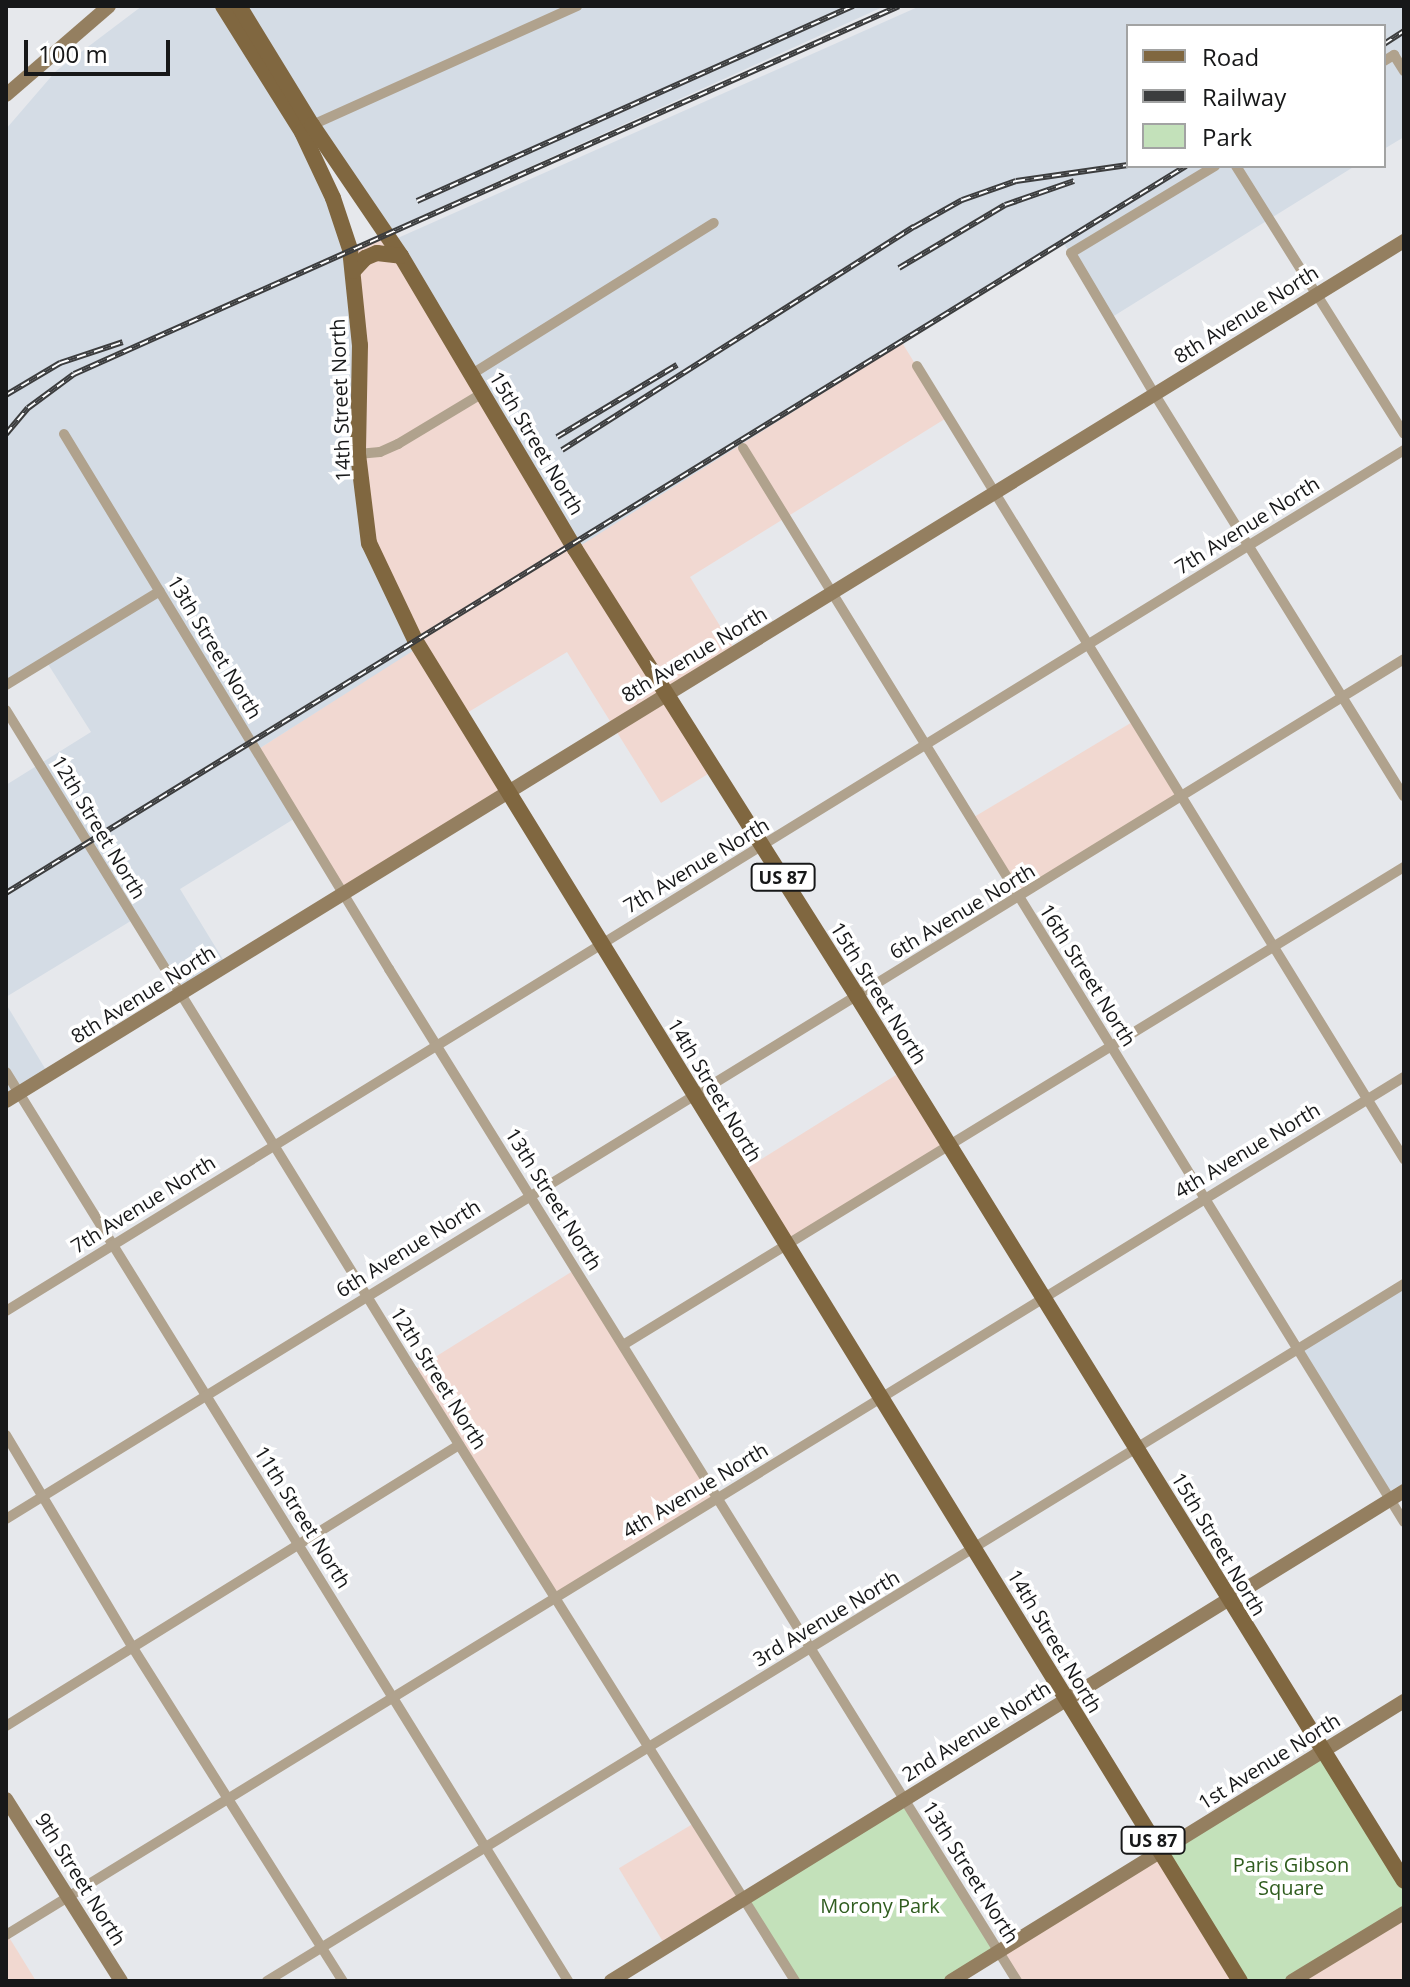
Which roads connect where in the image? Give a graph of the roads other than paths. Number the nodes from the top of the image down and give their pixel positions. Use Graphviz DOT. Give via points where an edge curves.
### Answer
graph roads {
  1 [pos="109,6"];
  2 [pos="223,6"];
  3 [pos="239,6"];
  4 [pos="577,6"];
  5 [pos="1389,58"];
  6 [pos="1404,71"];
  7 [pos="6,95"];
  8 [pos="307,128"];
  9 [pos="318,163"];
  10 [pos="1212,168"];
  11 [pos="1237,168"];
  12 [pos="714,223"];
  13 [pos="1404,241"];
  14 [pos="401,256"];
  15 [pos="353,271"];
  16 [pos="1317,293"];
  17 [pos="917,366"];
  18 [pos="472,374"];
  19 [pos="483,393"];
  20 [pos="1155,395"];
  21 [pos="64,434"];
  22 [pos="1404,434"];
  23 [pos="743,448"];
  24 [pos="1404,450"];
  25 [pos="358,454"];
  26 [pos="993,494"];
  27 [pos="1248,546"];
  28 [pos="160,591"];
  29 [pos="831,593"];
  30 [pos="1088,646"];
  31 [pos="1404,659"];
  32 [pos="6,685"];
  33 [pos="669,693"];
  34 [pos="1342,697"];
  35 [pos="6,710"];
  36 [pos="926,746"];
  37 [pos="507,791"];
  38 [pos="1404,796"];
  39 [pos="1181,798"];
  40 [pos="763,846"];
  41 [pos="1404,867"];
  42 [pos="342,893"];
  43 [pos="1019,897"];
  44 [pos="601,944"];
  45 [pos="1274,948"];
  46 [pos="181,995"];
  47 [pos="857,996"];
  48 [pos="436,1045"];
  49 [pos="1111,1046"];
  50 [pos="6,1072"];
  51 [pos="1404,1077"];
  52 [pos="695,1094"];
  53 [pos="12,1097"];
  54 [pos="1367,1099"];
  55 [pos="274,1144"];
  56 [pos="950,1145"];
  57 [pos="1404,1159"];
  58 [pos="530,1194"];
  59 [pos="1203,1197"];
  60 [pos="113,1245"];
  61 [pos="786,1246"];
  62 [pos="1404,1284"];
  63 [pos="366,1295"];
  64 [pos="1043,1296"];
  65 [pos="6,1311"];
  66 [pos="623,1345"];
  67 [pos="1298,1349"];
  68 [pos="206,1394"];
  69 [pos="881,1397"];
  70 [pos="6,1435"];
  71 [pos="459,1445"];
  72 [pos="1137,1448"];
  73 [pos="1404,1491"];
  74 [pos="42,1497"];
  75 [pos="717,1498"];
  76 [pos="1390,1499"];
  77 [pos="6,1519"];
  78 [pos="1404,1522"];
  79 [pos="299,1543"];
  80 [pos="975,1548"];
  81 [pos="554,1597"];
  82 [pos="1229,1599"];
  83 [pos="812,1647"];
  84 [pos="133,1648"];
  85 [pos="392,1696"];
  86 [pos="1067,1699"];
  87 [pos="1404,1701"];
  88 [pos="6,1726"];
  89 [pos="651,1747"];
  90 [pos="1322,1751"];
  91 [pos="229,1797"];
  92 [pos="6,1799"];
  93 [pos="905,1799"];
  94 [pos="485,1847"];
  95 [pos="1161,1852"];
  96 [pos="1404,1881"];
  97 [pos="69,1897"];
  98 [pos="743,1900"];
  99 [pos="1404,1913"];
  100 [pos="6,1935"];
  101 [pos="322,1947"];
  102 [pos="999,1953"];
  103 [pos="121,1981"];
  104 [pos="267,1981"];
  105 [pos="343,1981"];
  106 [pos="568,1981"];
  107 [pos="611,1981"];
  108 [pos="795,1981"];
  109 [pos="951,1981"];
  110 [pos="1017,1981"];
  111 [pos="1240,1981"];
  112 [pos="1292,1981"];
  1 -- 7 [label="main road"];
  2 -- 8 [label="main road, 15th Street North / US 87"];
  3 -- 8 [label="main road, 15th Street North / US 87"];
  4 -- 8 [label="street"];
  5 -- 6 [label="street"];
  8 -- 9 [label="main road, 15th Street North / US 87"];
  8 -- 14 [label="main road, 15th Street North / US 87"];
  9 -- 15 [label="main road, 14th Street North / US 87"];
  10 -- 20 [label="street" via="1071,253"];
  11 -- 16 [label="street"];
  12 -- 18 [label="street"];
  13 -- 16 [label="main road, 8th Avenue North"];
  14 -- 15 [label="main road" via="377,253"];
  14 -- 18 [label="main road, 15th Street North / US 87"];
  15 -- 25 [label="main road, 14th Street North / US 87" via="360,345"];
  16 -- 20 [label="main road, 8th Avenue North"];
  16 -- 22 [label="street"];
  17 -- 26 [label="street"];
  18 -- 19 [label="main road, 15th Street North / US 87"];
  19 -- 25 [label="street" via="398,444"];
  19 -- 33 [label="main road, 15th Street North / US 87" via="575,549"];
  20 -- 26 [label="main road, 8th Avenue North"];
  20 -- 27 [label="street"];
  21 -- 28 [label="street, 13th Street North"];
  23 -- 29 [label="street, 16th Street North"];
  24 -- 27 [label="street, 7th Avenue North"];
  25 -- 37 [label="main road, 14th Street North / US 87" via="369,543 382,575"];
  26 -- 29 [label="main road, 8th Avenue North"];
  26 -- 30 [label="street"];
  27 -- 30 [label="street, 7th Avenue North"];
  27 -- 34 [label="street"];
  28 -- 32 [label="street"];
  28 -- 42 [label="street, 13th Street North"];
  29 -- 33 [label="main road, 8th Avenue North"];
  29 -- 36 [label="street, 16th Street North"];
  30 -- 36 [label="street, 7th Avenue North"];
  30 -- 39 [label="street"];
  31 -- 34 [label="street, 6th Avenue North"];
  33 -- 37 [label="main road, 8th Avenue North"];
  33 -- 40 [label="main road, 15th Street North / US 87"];
  34 -- 38 [label="street"];
  34 -- 39 [label="street, 6th Avenue North"];
  35 -- 46 [label="street, 12th Street North"];
  36 -- 40 [label="street, 7th Avenue North"];
  36 -- 43 [label="street, 16th Street North"];
  37 -- 42 [label="main road, 8th Avenue North"];
  37 -- 44 [label="main road, 14th Street North / US 87"];
  39 -- 43 [label="street, 6th Avenue North"];
  39 -- 45 [label="street"];
  40 -- 44 [label="street, 7th Avenue North"];
  40 -- 47 [label="main road, 15th Street North / US 87"];
  41 -- 45 [label="street"];
  42 -- 46 [label="main road, 8th Avenue North"];
  42 -- 48 [label="street, 13th Street North"];
  43 -- 47 [label="street, 6th Avenue North"];
  43 -- 49 [label="street, 16th Street North"];
  44 -- 48 [label="street, 7th Avenue North"];
  44 -- 52 [label="main road, 14th Street North / US 87"];
  45 -- 49 [label="street"];
  45 -- 54 [label="street"];
  46 -- 53 [label="main road, 8th Avenue North"];
  46 -- 55 [label="street, 12th Street North"];
  47 -- 52 [label="street, 6th Avenue North"];
  47 -- 56 [label="main road, 15th Street North / US 87"];
  48 -- 55 [label="street, 7th Avenue North"];
  48 -- 58 [label="street, 13th Street North"];
  49 -- 56 [label="street"];
  49 -- 59 [label="street, 16th Street North"];
  50 -- 53 [label="street, 11th Street North"];
  51 -- 54 [label="street, 4th Avenue North"];
  52 -- 58 [label="street, 6th Avenue North"];
  52 -- 61 [label="main road, 14th Street North / US 87"];
  53 -- 60 [label="street, 11th Street North"];
  54 -- 57 [label="street"];
  54 -- 59 [label="street, 4th Avenue North"];
  55 -- 60 [label="street, 7th Avenue North"];
  55 -- 63 [label="street, 12th Street North"];
  56 -- 61 [label="street"];
  56 -- 64 [label="main road, 15th Street North / US 87"];
  58 -- 63 [label="street, 6th Avenue North"];
  58 -- 66 [label="street, 13th Street North"];
  59 -- 64 [label="street, 4th Avenue North"];
  59 -- 67 [label="street, 16th Street North"];
  60 -- 65 [label="street, 7th Avenue North"];
  60 -- 68 [label="street, 11th Street North"];
  61 -- 66 [label="street"];
  61 -- 69 [label="main road, 14th Street North / US 87"];
  62 -- 67 [label="street, 3rd Avenue North"];
  63 -- 68 [label="street, 6th Avenue North"];
  63 -- 71 [label="street, 12th Street North"];
  64 -- 69 [label="street, 4th Avenue North"];
  64 -- 72 [label="main road, 15th Street North / US 87"];
  66 -- 75 [label="street, 13th Street North"];
  67 -- 72 [label="street, 3rd Avenue North"];
  67 -- 76 [label="street, 16th Street North"];
  68 -- 74 [label="street, 6th Avenue North"];
  68 -- 79 [label="street, 11th Street North"];
  69 -- 75 [label="street, 4th Avenue North"];
  69 -- 80 [label="main road, 14th Street North / US 87"];
  70 -- 74 [label="street"];
  71 -- 79 [label="street"];
  71 -- 81 [label="street, 12th Street North"];
  72 -- 80 [label="street, 3rd Avenue North"];
  72 -- 82 [label="main road, 15th Street North / US 87"];
  73 -- 76 [label="main road, 2nd Avenue North"];
  74 -- 77 [label="street, 6th Avenue North"];
  74 -- 84 [label="street"];
  75 -- 81 [label="street, 4th Avenue North"];
  75 -- 83 [label="street, 13th Street North"];
  76 -- 78 [label="street, 16th Street North"];
  76 -- 82 [label="main road, 2nd Avenue North"];
  79 -- 84 [label="street"];
  79 -- 85 [label="street, 11th Street North"];
  80 -- 83 [label="street, 3rd Avenue North"];
  80 -- 86 [label="main road, 14th Street North / US 87"];
  81 -- 85 [label="street, 4th Avenue North"];
  81 -- 89 [label="street, 12th Street North"];
  82 -- 86 [label="main road, 2nd Avenue North"];
  82 -- 90 [label="main road, 15th Street North / US 87"];
  83 -- 89 [label="street, 3rd Avenue North"];
  83 -- 93 [label="street, 13th Street North"];
  84 -- 88 [label="street"];
  84 -- 91 [label="street"];
  85 -- 91 [label="street, 4th Avenue North"];
  85 -- 94 [label="street, 11th Street North"];
  86 -- 93 [label="main road, 2nd Avenue North"];
  86 -- 95 [label="main road, 14th Street North / US 87"];
  87 -- 90 [label="main road, 1st Avenue North"];
  89 -- 94 [label="street, 3rd Avenue North"];
  89 -- 98 [label="street, 12th Street North"];
  90 -- 95 [label="main road, 1st Avenue North"];
  90 -- 96 [label="main road, 15th Street North / US 87"];
  91 -- 97 [label="street, 4th Avenue North"];
  91 -- 101 [label="street"];
  92 -- 97 [label="main road, 9th Street North"];
  93 -- 98 [label="main road, 2nd Avenue North"];
  93 -- 102 [label="street, 13th Street North"];
  94 -- 101 [label="street, 3rd Avenue North"];
  94 -- 106 [label="street, 11th Street North"];
  95 -- 102 [label="main road, 1st Avenue North"];
  95 -- 111 [label="main road, 14th Street North / US 87"];
  97 -- 100 [label="street, 4th Avenue North"];
  97 -- 103 [label="main road, 9th Street North"];
  98 -- 107 [label="main road, 2nd Avenue North"];
  98 -- 108 [label="street, 12th Street North"];
  99 -- 112 [label="main road"];
  101 -- 104 [label="street, 3rd Avenue North"];
  101 -- 105 [label="street"];
  102 -- 109 [label="main road, 1st Avenue North"];
  102 -- 110 [label="street, 13th Street North"];
}
